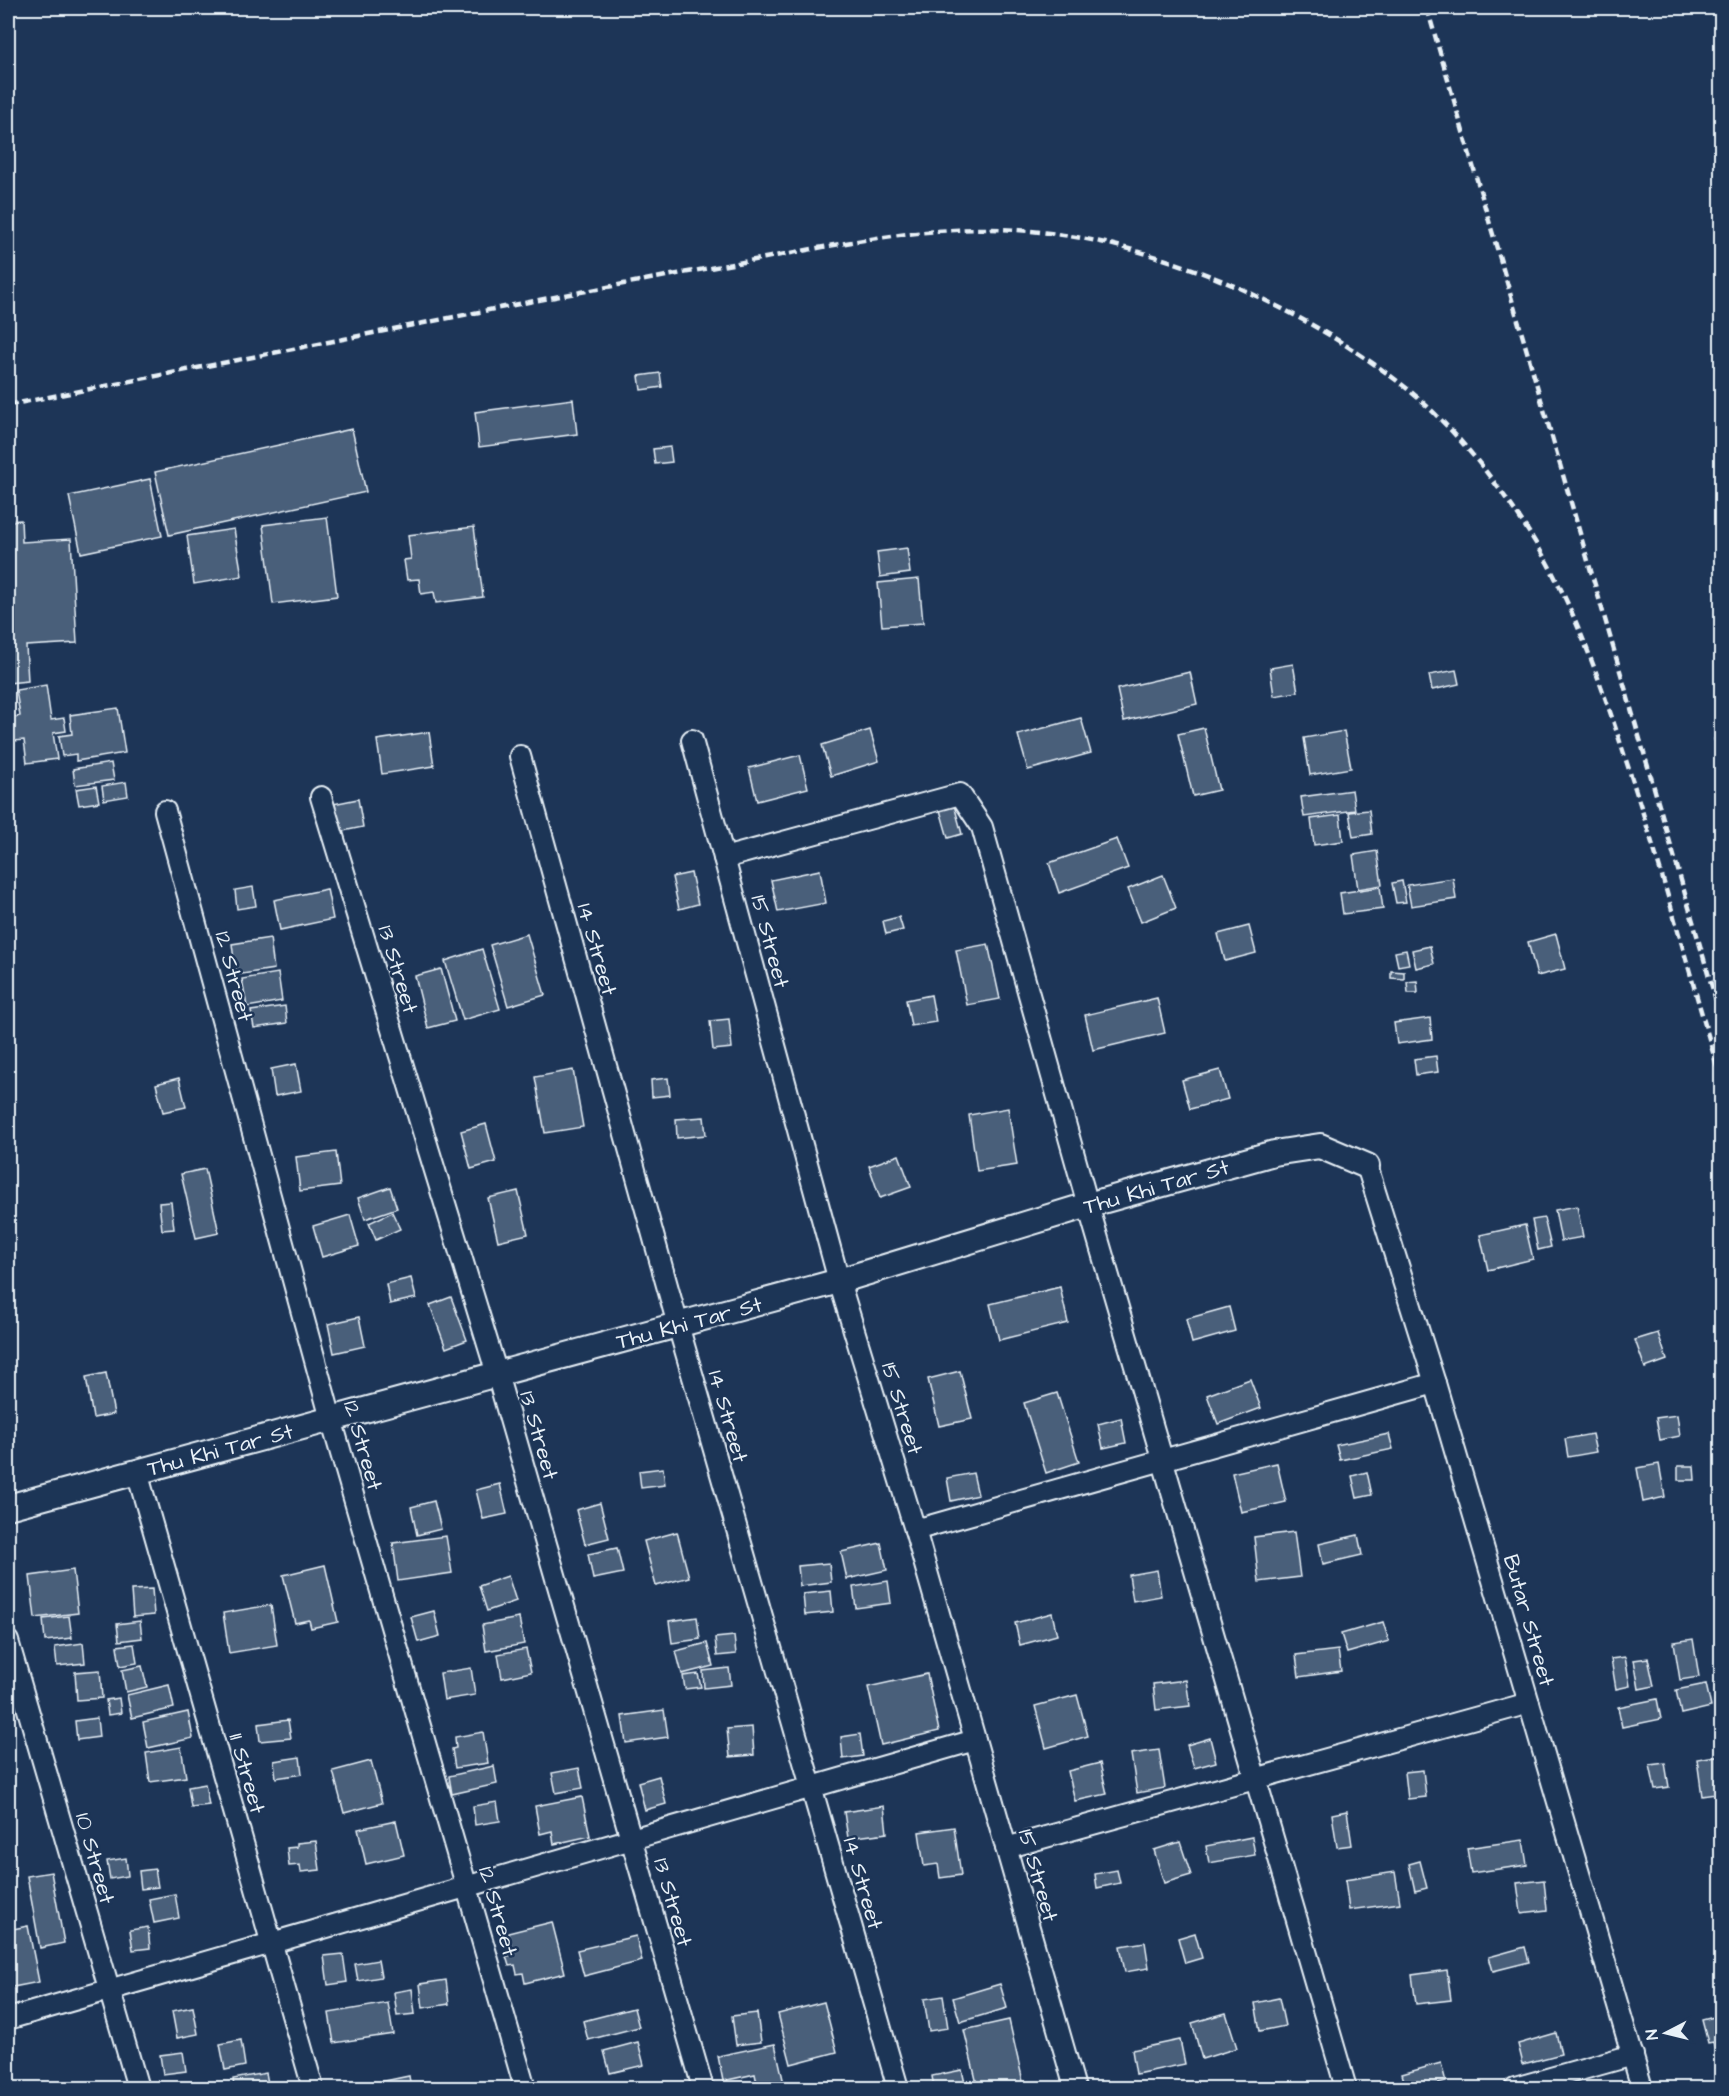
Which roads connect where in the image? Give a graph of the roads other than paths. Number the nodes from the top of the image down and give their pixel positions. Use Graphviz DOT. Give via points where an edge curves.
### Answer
graph roads {
  1 [pos="693,740"];
  2 [pos="520,756"];
  3 [pos="321,797"];
  4 [pos="165,812"];
  5 [pos="724,858"];
  6 [pos="1367,1166"];
  7 [pos="1088,1205"];
  8 [pos="839,1281"];
  9 [pos="678,1325"];
  10 [pos="497,1374"];
  11 [pos="1435,1383"];
  12 [pos="332,1419"];
  13 [pos="1162,1460"];
  14 [pos="137,1472"];
  15 [pos="8,1507"];
  16 [pos="915,1530"];
  17 [pos="8,1641"];
  18 [pos="1529,1703"];
  19 [pos="975,1740"];
  20 [pos="1255,1779"];
  21 [pos="811,1787"];
  22 [pos="631,1839"];
  23 [pos="1006,1848"];
  24 [pos="467,1887"];
  25 [pos="272,1943"];
  26 [pos="109,1990"];
  27 [pos="8,2019"];
  28 [pos="1633,2055"];
  29 [pos="138,2088"];
  30 [pos="313,2088"];
  31 [pos="525,2088"];
  32 [pos="703,2088"];
  33 [pos="898,2088"];
  34 [pos="1075,2088"];
  35 [pos="1346,2088"];
  36 [pos="1515,2088"];
  37 [pos="1642,2088"];
  1 -- 5 [label="street, 15 Street"];
  2 -- 9 [label="street, 14 Street"];
  3 -- 10 [label="street, 13 Street"];
  4 -- 12 [label="street, 12 Street"];
  5 -- 7 [label="street" via="960,794 982,827"];
  5 -- 8 [label="street, 15 Street"];
  6 -- 7 [label="street, Thu Khi Tar St" via="1320,1146 1274,1154"];
  6 -- 11 [label="street, Butar Street"];
  7 -- 8 [label="street, Thu Khi Tar St"];
  7 -- 13 [label="street"];
  8 -- 9 [label="street, Thu Khi Tar St"];
  8 -- 16 [label="street, 15 Street"];
  9 -- 10 [label="street, Thu Khi Tar St"];
  9 -- 21 [label="street, 14 Street"];
  10 -- 12 [label="street, Thu Khi Tar St"];
  10 -- 22 [label="street, 13 Street"];
  11 -- 13 [label="street"];
  11 -- 18 [label="street, Butar Street"];
  12 -- 14 [label="street, Thu Khi Tar St"];
  12 -- 24 [label="street, 12 Street"];
  13 -- 16 [label="street"];
  13 -- 20 [label="street"];
  14 -- 15 [label="street, Thu Khi Tar St"];
  14 -- 25 [label="street, 11 Street"];
  16 -- 19 [label="street, 15 Street"];
  17 -- 26 [label="street, 10 Street"];
  18 -- 20 [label="street"];
  18 -- 28 [label="street, Butar Street"];
  19 -- 21 [label="street"];
  19 -- 23 [label="street, 15 Street"];
  20 -- 23 [label="street"];
  20 -- 35 [label="street"];
  21 -- 22 [label="street"];
  21 -- 33 [label="street, 14 Street"];
  22 -- 24 [label="street"];
  22 -- 32 [label="street, 13 Street"];
  23 -- 34 [label="street, 15 Street"];
  24 -- 25 [label="street"];
  24 -- 31 [label="street, 12 Street"];
  25 -- 26 [label="street"];
  25 -- 30 [label="street, 11 Street"];
  26 -- 27 [label="street"];
  26 -- 29 [label="street, 10 Street"];
  28 -- 36 [label="street"];
  28 -- 37 [label="street, Butar Street"];
}
